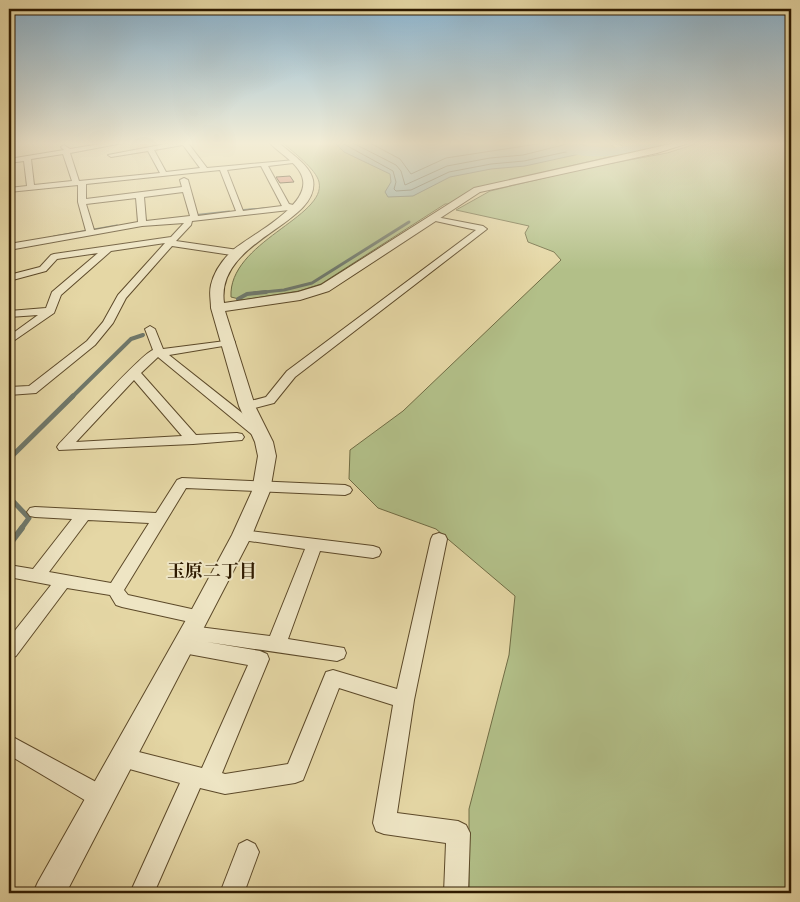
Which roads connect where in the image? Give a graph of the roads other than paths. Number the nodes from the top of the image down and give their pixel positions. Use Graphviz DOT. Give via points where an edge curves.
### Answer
graph roads {
  1 [pos="54,185"];
  2 [pos="79,185"];
  3 [pos="186,185"];
  4 [pos="230,185"];
  5 [pos="275,185"];
  6 [pos="309,185"];
  7 [pos="498,185"];
  8 [pos="31,188"];
  9 [pos="187,189"];
  10 [pos="9,190"];
  11 [pos="140,194"];
  12 [pos="82,202"];
  13 [pos="298,207"];
  14 [pos="240,211"];
  15 [pos="192,217"];
  16 [pos="434,218"];
  17 [pos="142,223"];
  18 [pos="90,231"];
  19 [pos="173,241"];
  20 [pos="13,247"];
  21 [pos="108,249"];
  22 [pos="238,253"];
  23 [pos="9,255"];
  24 [pos="9,278"];
  25 [pos="218,308"];
  26 [pos="50,311"];
  27 [pos="9,314"];
  28 [pos="150,330"];
  29 [pos="9,341"];
  30 [pos="229,342"];
  31 [pos="158,352"];
  32 [pos="134,372"];
  33 [pos="11,393"];
  34 [pos="247,406"];
  35 [pos="261,435"];
  36 [pos="237,437"];
  37 [pos="193,440"];
  38 [pos="262,486"];
  39 [pos="345,490"];
  40 [pos="35,512"];
  41 [pos="84,514"];
  42 [pos="158,518"];
  43 [pos="242,535"];
  44 [pos="439,539"];
  45 [pos="315,544"];
  46 [pos="373,552"];
  47 [pos="9,571"];
  48 [pos="38,575"];
  49 [pos="64,580"];
  50 [pos="115,590"];
  51 [pos="191,632"];
  52 [pos="276,645"];
  53 [pos="9,651"];
  54 [pos="337,653"];
  55 [pos="404,700"];
  56 [pos="9,744"];
  57 [pos="123,758"];
  58 [pos="201,778"];
  59 [pos="101,797"];
  60 [pos="247,852"];
  61 [pos="49,893"];
  62 [pos="142,893"];
  63 [pos="232,893"];
  64 [pos="456,893"];
  1 -- 8 [label="street"];
  2 -- 12 [label="street"];
  3 -- 9 [label="street"];
  4 -- 14 [label="street"];
  5 -- 13 [label="street" via="286,206"];
  6 -- 13 [label="street"];
  7 -- 16 [label="street" via="472,193"];
  8 -- 10 [label="street"];
  9 -- 11 [label="street"];
  9 -- 15 [label="street"];
  11 -- 12 [label="street"];
  11 -- 17 [label="street"];
  12 -- 18 [label="street"];
  13 -- 14 [label="street"];
  13 -- 22 [label="street"];
  14 -- 15 [label="street"];
  15 -- 17 [label="street"];
  15 -- 19 [label="street"];
  16 -- 25 [label="street" via="318,291"];
  16 -- 34 [label="street" via="483,229 291,374 270,400"];
  17 -- 18 [label="street"];
  18 -- 20 [label="street"];
  19 -- 21 [label="street"];
  19 -- 22 [label="street"];
  19 -- 33 [label="street" via="122,297 108,322 90,343 32,390"];
  20 -- 23 [label="street"];
  21 -- 24 [label="street" via="54,258 43,269"];
  21 -- 26 [label="street" via="56,294"];
  22 -- 25 [label="street" via="218,282"];
  25 -- 30 [label="street"];
  26 -- 27 [label="street"];
  26 -- 29 [label="street"];
  28 -- 31 [label="street"];
  30 -- 31 [label="street"];
  30 -- 34 [label="street"];
  31 -- 32 [label="street"];
  31 -- 35 [label="street"];
  32 -- 37 [label="street"];
  32 -- 37 [label="street" via="64,447"];
  34 -- 35 [label="street"];
  35 -- 38 [label="street" via="267,456"];
  36 -- 37 [label="street"];
  38 -- 39 [label="street"];
  38 -- 42 [label="street" via="182,483"];
  38 -- 43 [label="street"];
  40 -- 41 [label="street"];
  41 -- 42 [label="street"];
  41 -- 48 [label="street"];
  42 -- 50 [label="street"];
  43 -- 45 [label="street"];
  43 -- 51 [label="street"];
  44 -- 55 [label="street"];
  45 -- 46 [label="street"];
  45 -- 52 [label="street"];
  47 -- 48 [label="street"];
  48 -- 49 [label="street"];
  49 -- 50 [label="street"];
  49 -- 53 [label="street"];
  50 -- 51 [label="street" via="122,600"];
  51 -- 52 [label="street"];
  51 -- 57 [label="street"];
  51 -- 58 [label="street" via="260,659"];
  52 -- 54 [label="street"];
  55 -- 58 [label="street" via="333,678 295,773 225,784"];
  55 -- 64 [label="street" via="384,823 458,833"];
  56 -- 59 [label="street"];
  57 -- 58 [label="street"];
  57 -- 59 [label="street"];
  58 -- 62 [label="street"];
  59 -- 61 [label="street"];
  60 -- 63 [label="street"];
}
